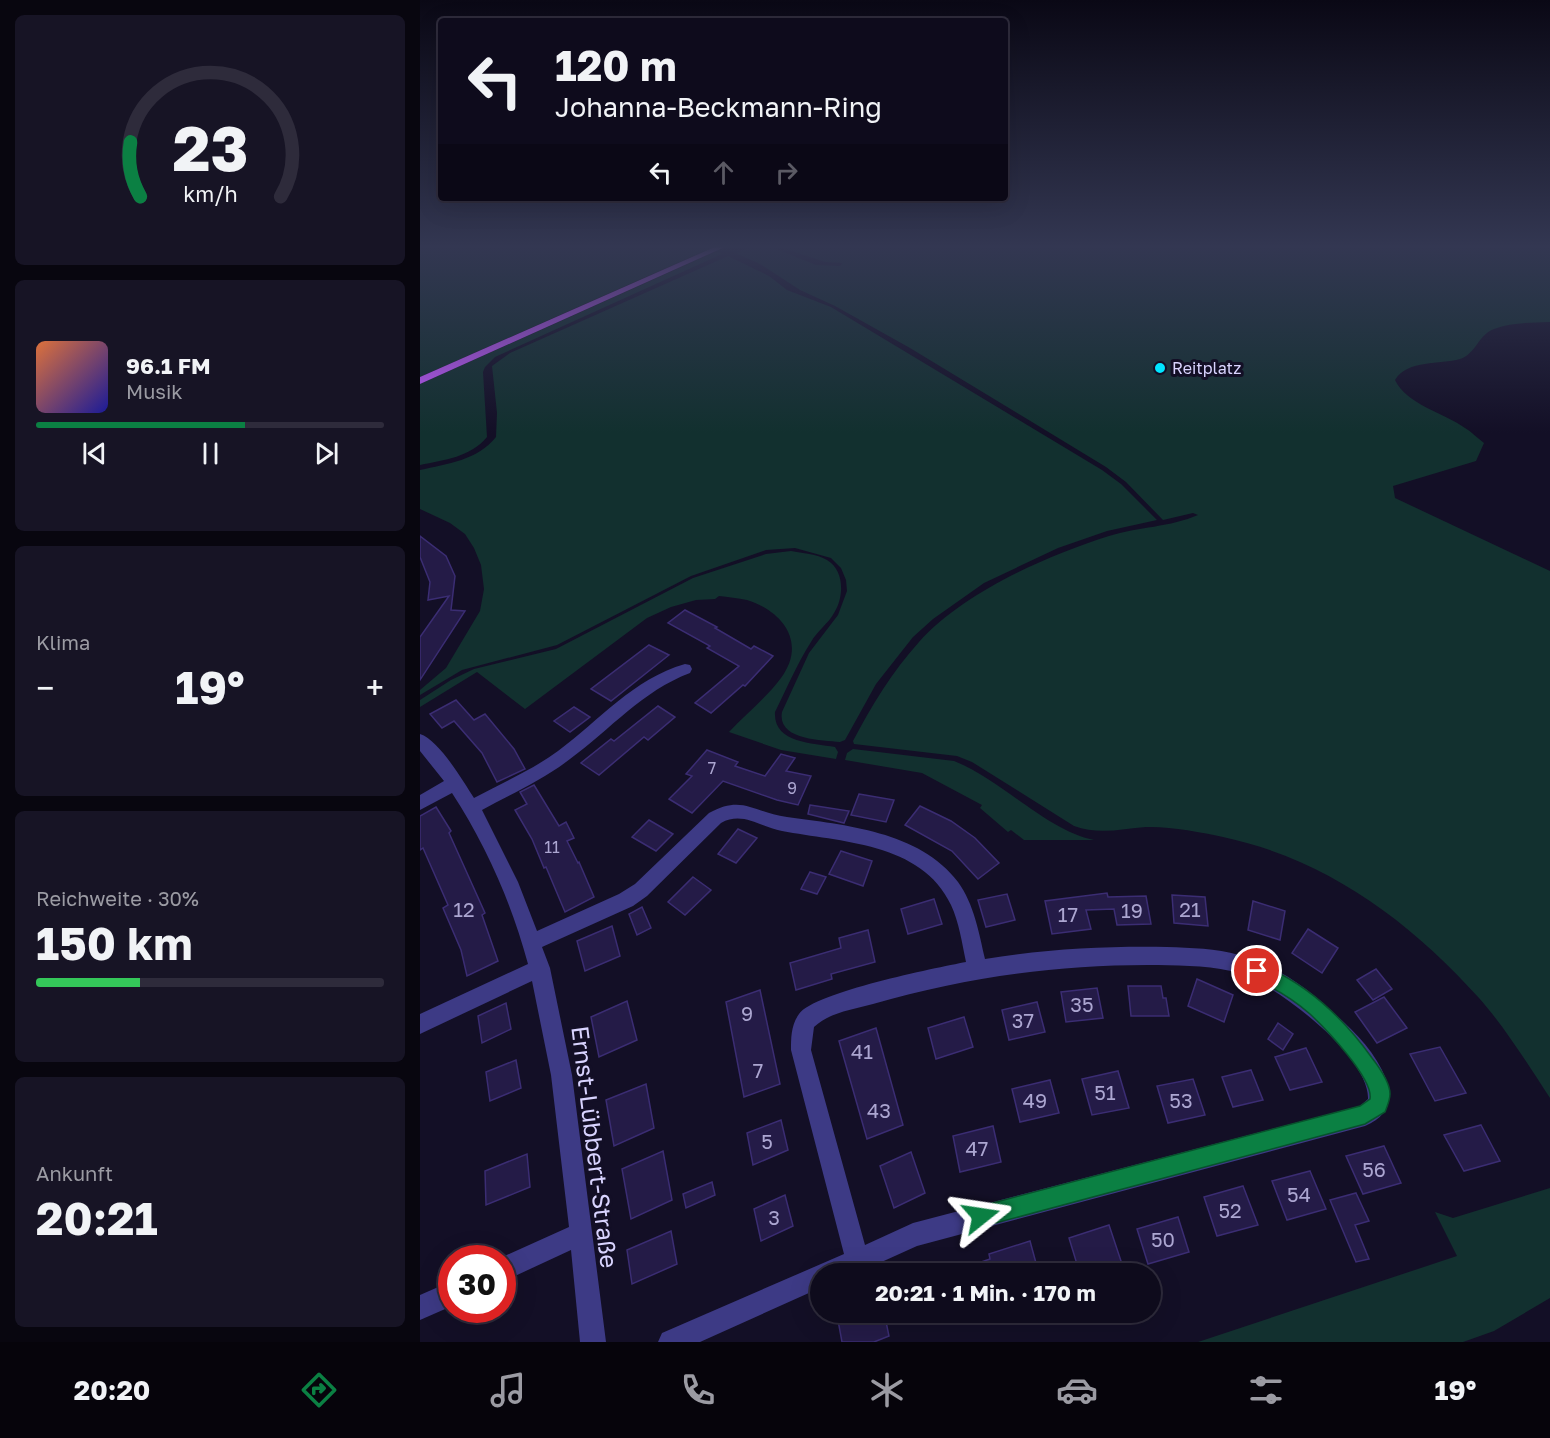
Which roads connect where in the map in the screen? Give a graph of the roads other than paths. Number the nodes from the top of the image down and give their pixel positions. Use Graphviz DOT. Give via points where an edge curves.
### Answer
graph roads {
  1 [pos="582,309"];
  2 [pos="420,381"];
  3 [pos="685,669"];
  4 [pos="420,740"];
  5 [pos="455,783"];
  6 [pos="420,803"];
  7 [pos="471,808"];
  8 [pos="532,942"];
  9 [pos="540,968"];
  10 [pos="977,968"];
  11 [pos="420,1023"];
  12 [pos="580,1234"];
  13 [pos="857,1260"];
  14 [pos="850,1263"];
  15 [pos="516,1264"];
  16 [pos="810,1280"];
  17 [pos="438,1300"];
  18 [pos="420,1308"];
  19 [pos="593,1342"];
  20 [pos="671,1342"];
  1 -- 2 [label="main road"];
  3 -- 7 [label="street" via="653,683 563,756"];
  4 -- 5 [label="street, Ernst-Lübbert-Straße"];
  5 -- 6 [label="street"];
  5 -- 7 [label="street, Ernst-Lübbert-Straße"];
  7 -- 8 [label="street, Ernst-Lübbert-Straße" via="494,847"];
  8 -- 9 [label="street, Ernst-Lübbert-Straße"];
  8 -- 10 [label="street" via="633,895 715,818 738,808 776,822 847,833 886,844 933,867 960,902"];
  9 -- 11 [label="street"];
  9 -- 12 [label="street, Ernst-Lübbert-Straße" via="566,1099"];
  10 -- 13 [label="street" via="824,1008 808,1020 801,1032 801,1050"];
  10 -- 13 [label="street" via="1117,955 1209,958 1239,964 1274,978 1315,1007 1350,1043 1374,1077 1381,1093 1378,1105 1365,1114 913,1234"];
  12 -- 15 [label="street"];
  12 -- 19 [label="street, Ernst-Lübbert-Straße"];
  13 -- 14 [label="street"];
  16 -- 20 [label="street"];
  17 -- 18 [label="street"];
}
